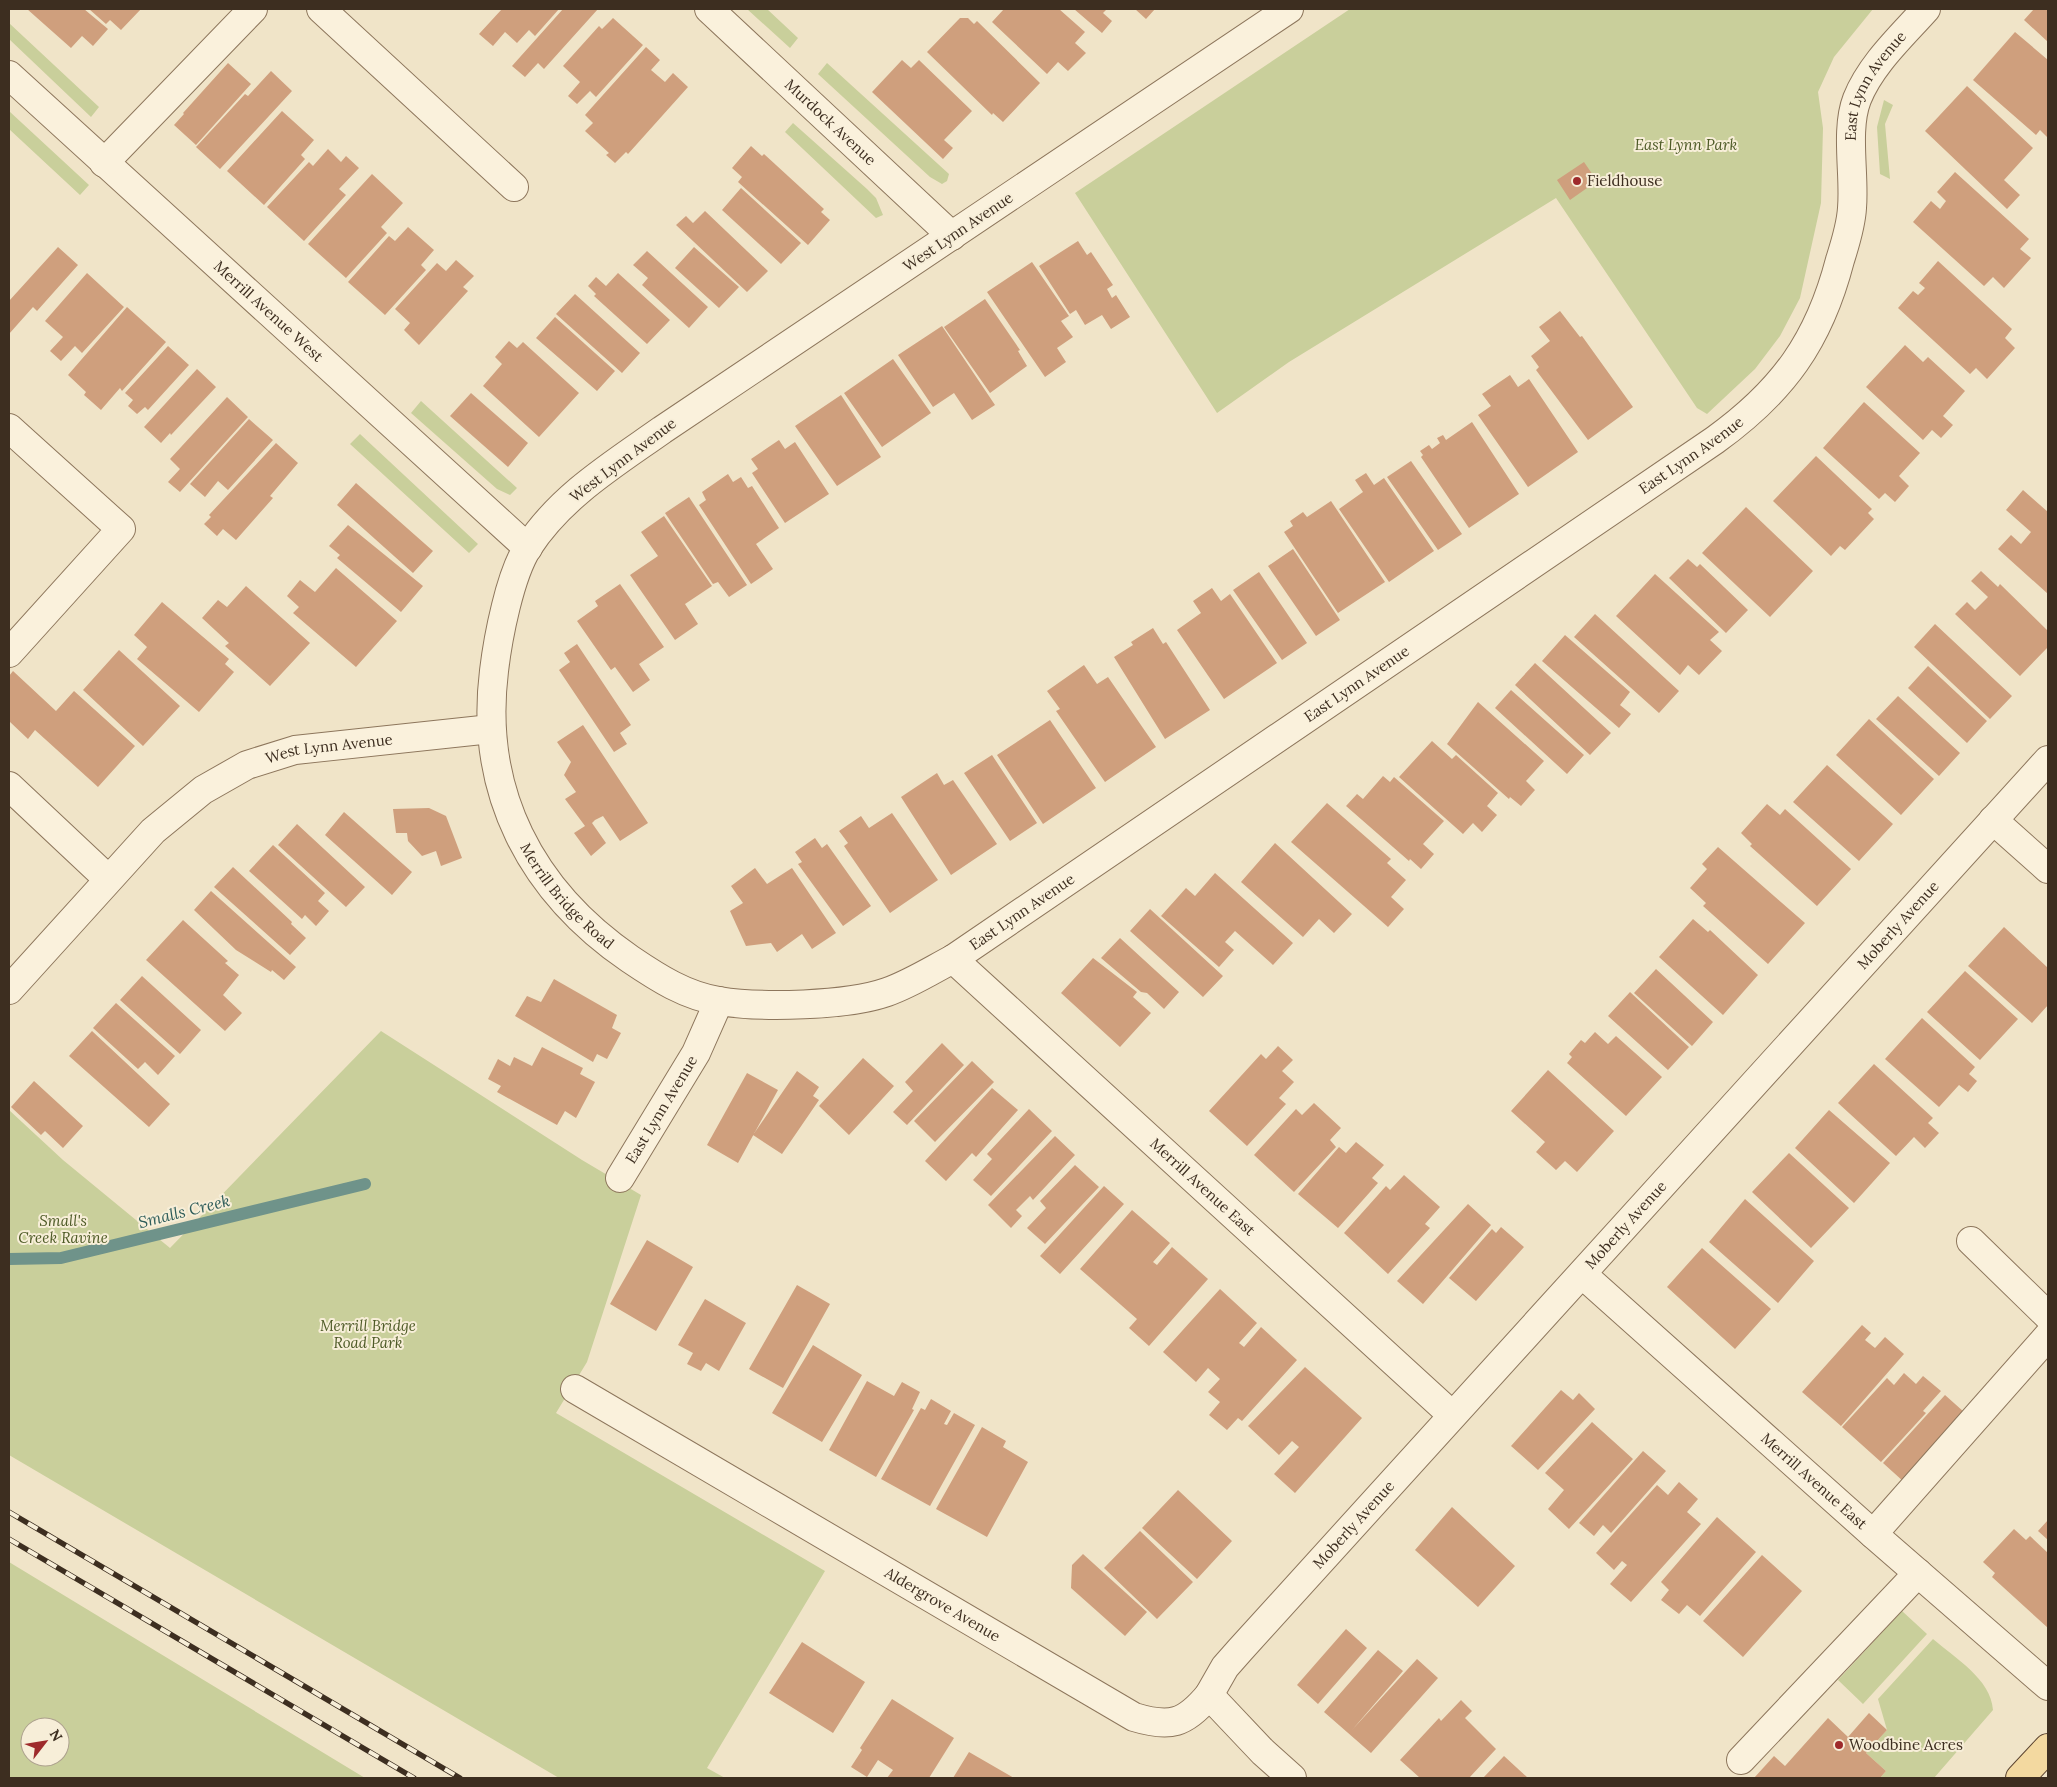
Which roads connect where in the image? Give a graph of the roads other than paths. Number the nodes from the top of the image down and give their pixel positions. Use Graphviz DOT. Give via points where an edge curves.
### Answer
graph roads {
  1 [pos="253,9"];
  2 [pos="321,9"];
  3 [pos="709,9"];
  4 [pos="1289,9"];
  5 [pos="1926,9"];
  6 [pos="9,75"];
  7 [pos="104,164"];
  8 [pos="514,187"];
  9 [pos="952,236"];
  10 [pos="9,428"];
  11 [pos="528,548"];
  12 [pos="9,653"];
  13 [pos="491,729"];
  14 [pos="2048,760"];
  15 [pos="9,786"];
  16 [pos="1993,820"];
  17 [pos="2048,869"];
  18 [pos="108,879"];
  19 [pos="953,959"];
  20 [pos="9,990"];
  21 [pos="719,1001"];
  22 [pos="620,1178"];
  23 [pos="1971,1241"];
  24 [pos="1582,1274"];
  25 [pos="2048,1316"];
  26 [pos="2048,1336"];
  27 [pos="575,1389"];
  28 [pos="1452,1415"];
  29 [pos="1873,1534"];
  30 [pos="1918,1573"];
  31 [pos="2048,1686"];
  32 [pos="1209,1695"];
  33 [pos="2048,1748"];
  34 [pos="1741,1760"];
  35 [pos="1292,1778"];
  36 [pos="2020,1778"];
  1 -- 7 [label="street"];
  2 -- 8 [label="street"];
  3 -- 9 [label="street, Murdock Avenue"];
  4 -- 9 [label="street, West Lynn Avenue"];
  5 -- 19 [label="street, East Lynn Avenue" via="1870,74 1857,100 1852,120 1852,210 1832,289 1824,312 1796,361 1758,406 1715,440"];
  6 -- 7 [label="street, Merrill Avenue West"];
  7 -- 11 [label="street, Merrill Avenue West"];
  9 -- 11 [label="street, West Lynn Avenue" via="585,485 551,517"];
  10 -- 12 [label="street" via="121,529"];
  11 -- 13 [label="street, West Lynn Avenue" via="516,574 496,653"];
  13 -- 18 [label="street, West Lynn Avenue" via="295,750 247,765 203,790 153,831"];
  13 -- 21 [label="street, Merrill Bridge Road" via="506,808 546,880 564,903 612,947 649,972 682,991"];
  14 -- 16 [label="street, Moberly Avenue"];
  15 -- 18 [label="street"];
  16 -- 17 [label="street"];
  16 -- 24 [label="street, Moberly Avenue"];
  18 -- 20 [label="street, West Lynn Avenue"];
  19 -- 21 [label="street, East Lynn Avenue" via="887,992 857,1000 783,1004"];
  19 -- 28 [label="street, Merrill Avenue East"];
  21 -- 22 [label="street, East Lynn Avenue" via="696,1053"];
  23 -- 25 [label="street"];
  24 -- 28 [label="street, Moberly Avenue"];
  24 -- 29 [label="street, Merrill Avenue East"];
  26 -- 29 [label="street"];
  27 -- 32 [label="street, Aldergrove Avenue" via="1134,1717 1154,1723 1176,1722 1194,1713"];
  28 -- 32 [label="street, Moberly Avenue" via="1225,1667"];
  29 -- 30 [label="street, Merrill Avenue East"];
  30 -- 31 [label="street, Merrill Avenue East"];
  30 -- 34 [label="street"];
  32 -- 35 [label="street"];
  33 -- 36 [label="main road"];
}
